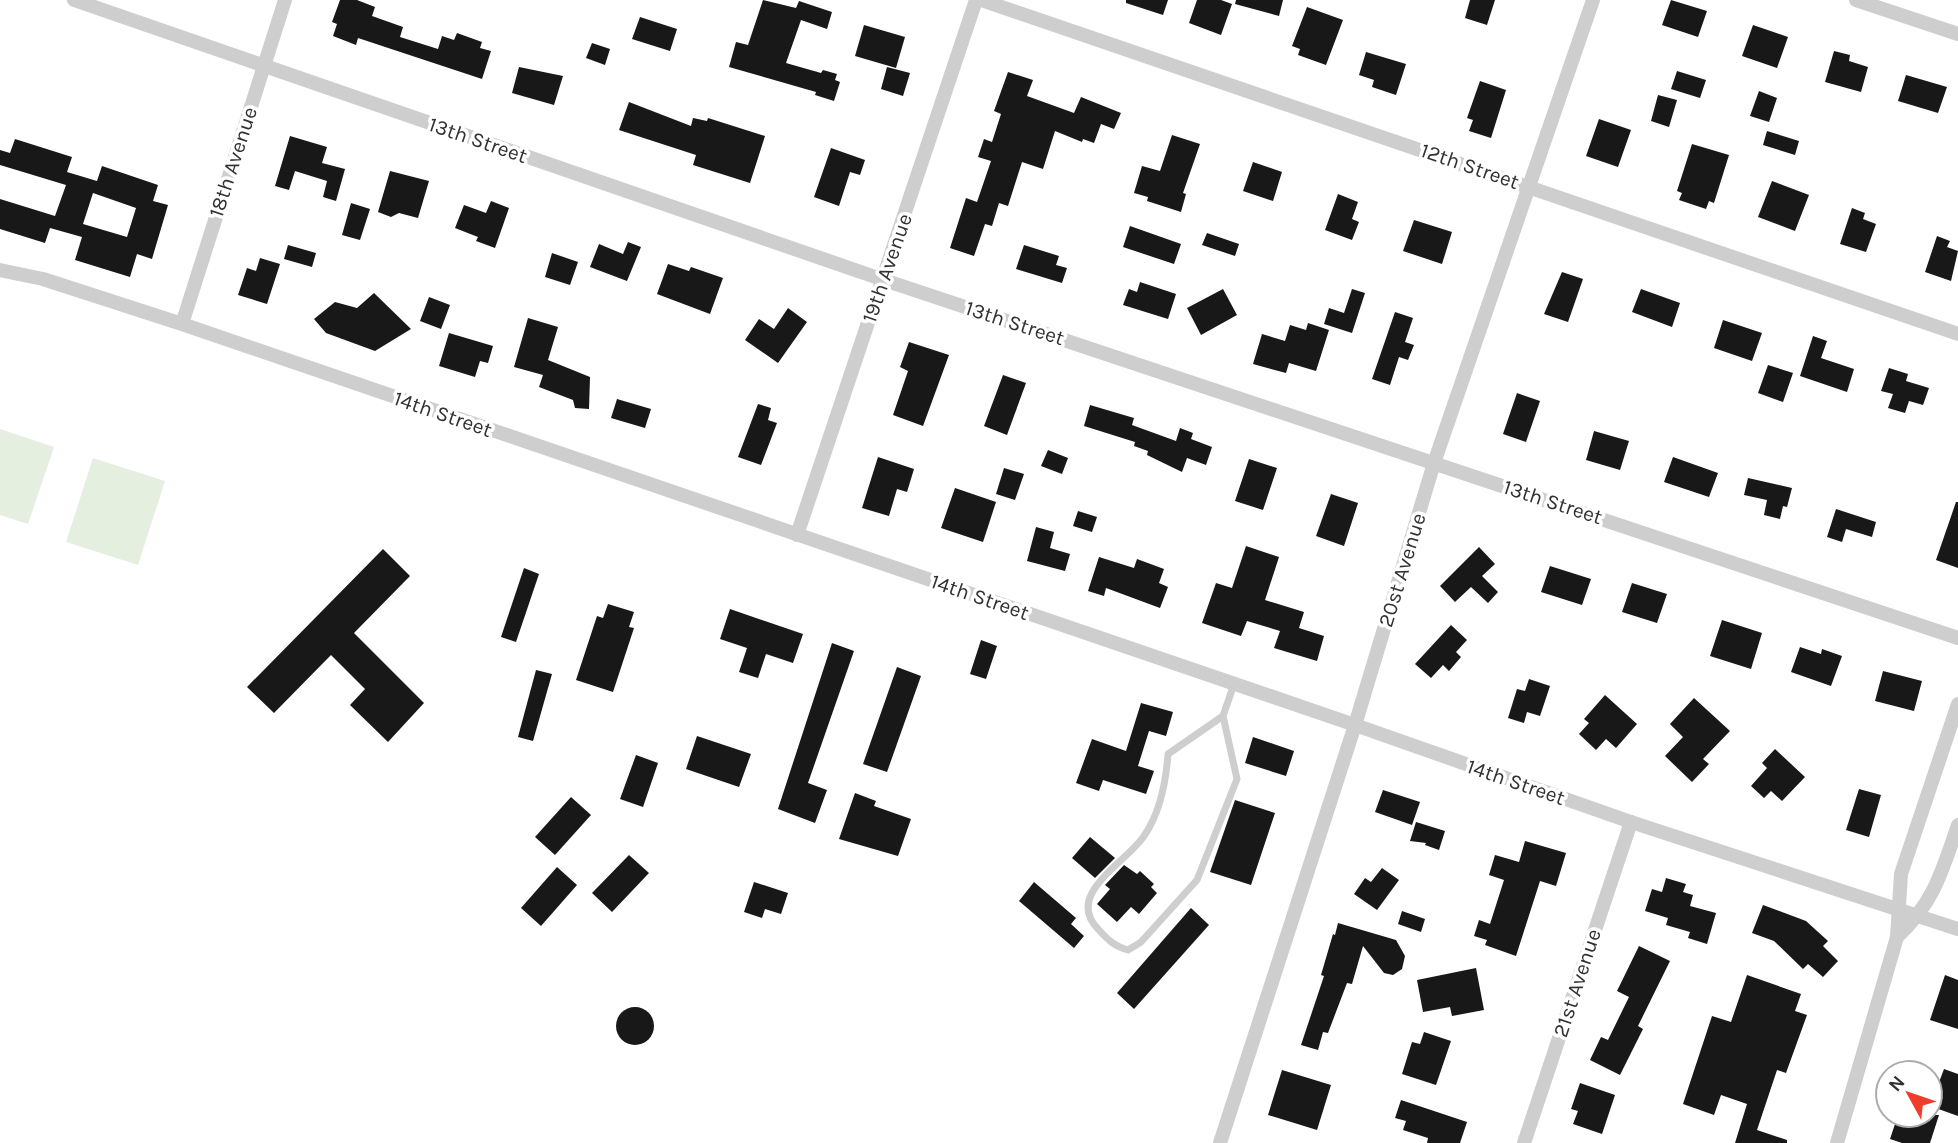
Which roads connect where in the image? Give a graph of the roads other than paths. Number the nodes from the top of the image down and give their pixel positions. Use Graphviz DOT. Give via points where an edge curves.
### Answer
graph roads {
  1 [pos="74,0"];
  2 [pos="285,0"];
  3 [pos="979,0"];
  4 [pos="1593,0"];
  5 [pos="1856,0"];
  6 [pos="1958,34"];
  7 [pos="264,67"];
  8 [pos="1528,186"];
  9 [pos="0,270"];
  10 [pos="884,280"];
  11 [pos="182,324"];
  12 [pos="1958,334"];
  13 [pos="1434,463"];
  14 [pos="797,535"];
  15 [pos="1958,638"];
  16 [pos="1234,684"];
  17 [pos="1958,704"];
  18 [pos="1223,716"];
  19 [pos="1355,725"];
  20 [pos="1630,822"];
  21 [pos="1958,825"];
  22 [pos="1897,909"];
  23 [pos="1920,917"];
  24 [pos="1958,929"];
  25 [pos="1897,937"];
  26 [pos="1220,1143"];
  27 [pos="1524,1143"];
  28 [pos="1837,1143"];
  1 -- 7 [label="street, 13th Street"];
  2 -- 7 [label="street, 18th Avenue"];
  3 -- 8 [label="street, 12th Street"];
  3 -- 10 [label="street, 19th Avenue"];
  4 -- 8 [label="street, 20st Avenue"];
  5 -- 6 [label="street"];
  7 -- 10 [label="street, 13th Street"];
  7 -- 11 [label="street, 18th Avenue"];
  8 -- 12 [label="street, 12th Street"];
  8 -- 13 [label="street, 20st Avenue"];
  9 -- 11 [label="street, 14th Street" via="43,279"];
  10 -- 13 [label="street, 13th Street"];
  10 -- 14 [label="street, 19th Avenue"];
  11 -- 14 [label="street, 14th Street"];
  13 -- 15 [label="street, 13th Street"];
  13 -- 19 [label="street, 20st Avenue"];
  14 -- 16 [label="street, 14th Street"];
  16 -- 18 [label="lane"];
  16 -- 19 [label="street, 14th Street"];
  17 -- 22 [label="street" via="1900,874"];
  18 -- 18 [label="lane" via="1237,779 1197,880 1141,942 1128,950 1114,946 1091,922 1086,907 1090,894 1145,836 1163,791 1168,754"];
  19 -- 20 [label="street, 14th Street"];
  19 -- 26 [label="street, 20st Avenue"];
  20 -- 22 [label="street, 14th Street"];
  20 -- 27 [label="street, 21st Avenue"];
  21 -- 23 [label="street" via="1937,888"];
  22 -- 23 [label="street, 14th Street"];
  22 -- 25 [label="street"];
  23 -- 24 [label="street, 14th Street"];
  23 -- 25 [label="street"];
  25 -- 28 [label="street"];
}
